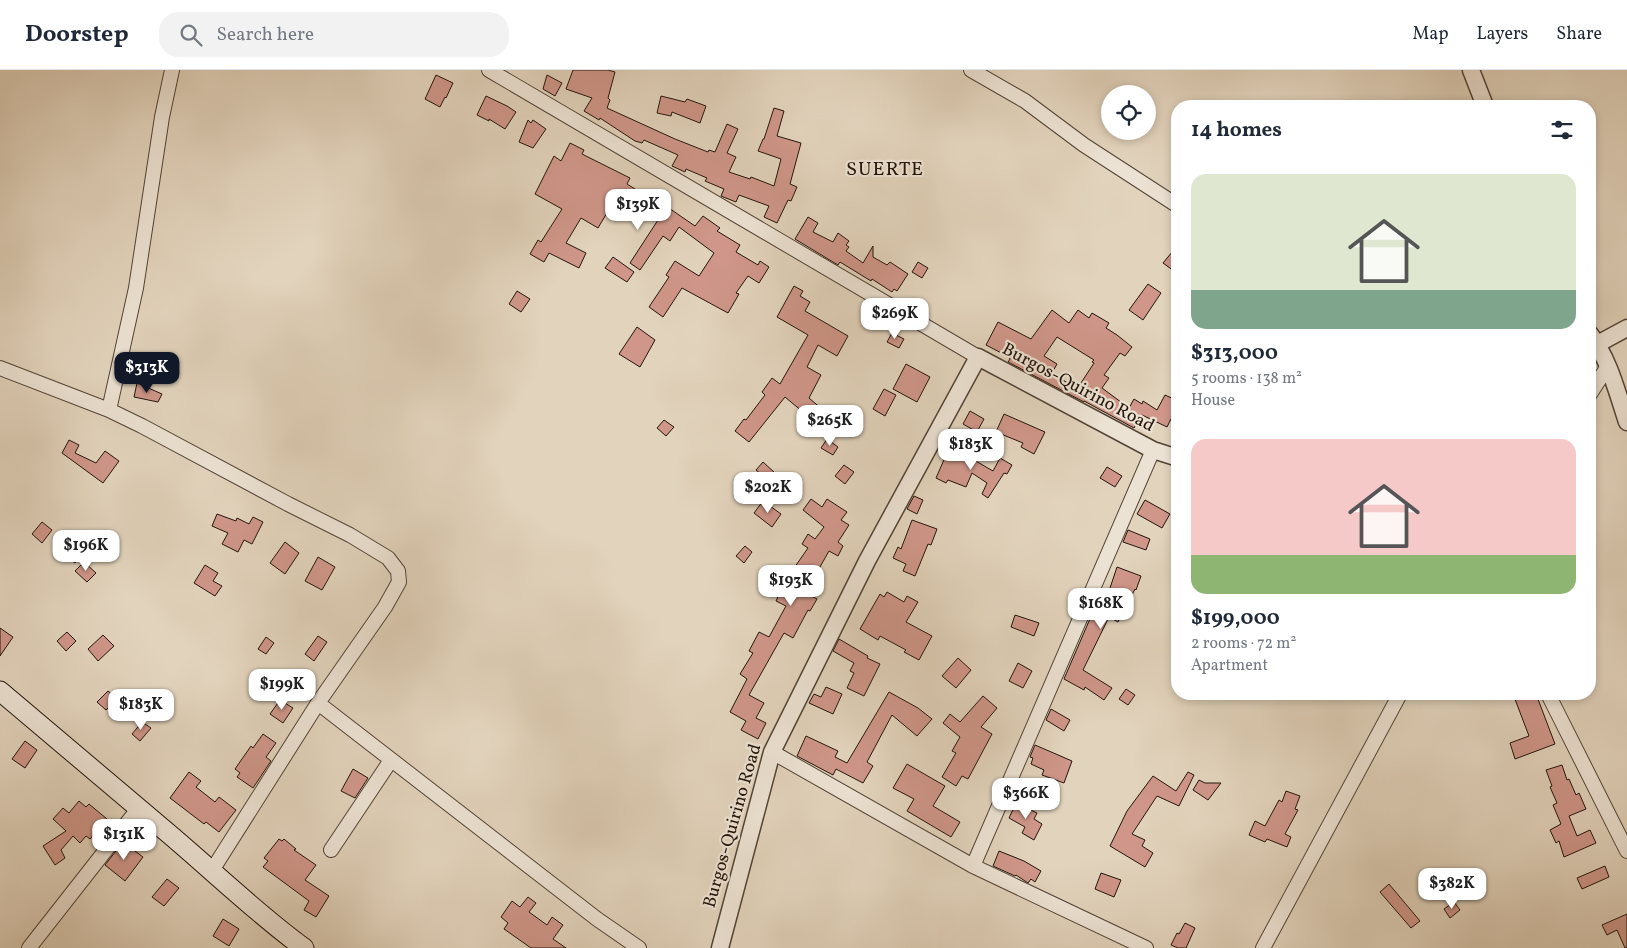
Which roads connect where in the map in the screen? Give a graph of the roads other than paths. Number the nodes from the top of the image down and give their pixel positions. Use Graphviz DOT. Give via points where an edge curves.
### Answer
graph roads {
  1 [pos="172,70"];
  2 [pos="489,70"];
  3 [pos="971,70"];
  4 [pos="1471,70"];
  5 [pos="1483,100"];
  6 [pos="1171,201"];
  7 [pos="1627,328"];
  8 [pos="1596,341"];
  9 [pos="1596,347"];
  10 [pos="978,357"];
  11 [pos="1608,366"];
  12 [pos="0,368"];
  13 [pos="1596,385"];
  14 [pos="109,410"];
  15 [pos="1627,422"];
  16 [pos="1153,450"];
  17 [pos="1171,456"];
  18 [pos="0,691"];
  19 [pos="1397,700"];
  20 [pos="1551,700"];
  21 [pos="318,703"];
  22 [pos="772,752"];
  23 [pos="391,760"];
  24 [pos="138,809"];
  25 [pos="332,850"];
  26 [pos="1627,851"];
  27 [pos="973,866"];
  28 [pos="211,872"];
  29 [pos="29,948"];
  30 [pos="304,948"];
  31 [pos="639,948"];
  32 [pos="720,948"];
  33 [pos="1146,948"];
  34 [pos="1263,948"];
  1 -- 14 [label="street" via="136,288"];
  2 -- 10 [label="street"];
  3 -- 6 [label="street" via="1025,101 1084,145"];
  4 -- 5 [label="street"];
  7 -- 8 [label="street"];
  9 -- 11 [label="street"];
  10 -- 16 [label="street, Burgos-Quirino Road"];
  10 -- 22 [label="street, Burgos-Quirino Road" via="867,560"];
  11 -- 13 [label="street"];
  11 -- 15 [label="street"];
  12 -- 14 [label="street"];
  14 -- 21 [label="street" via="350,535 388,558 398,571 398,582 385,607"];
  16 -- 17 [label="street, Burgos-Quirino Road"];
  16 -- 27 [label="street"];
  18 -- 24 [label="main road"];
  19 -- 34 [label="street"];
  20 -- 26 [label="street"];
  21 -- 23 [label="street"];
  21 -- 28 [label="street"];
  22 -- 27 [label="street"];
  22 -- 32 [label="street, Burgos-Quirino Road"];
  23 -- 25 [label="street"];
  23 -- 31 [label="street"];
  24 -- 28 [label="main road"];
  24 -- 29 [label="street"];
  27 -- 33 [label="street"];
  28 -- 30 [label="main road"];
}
